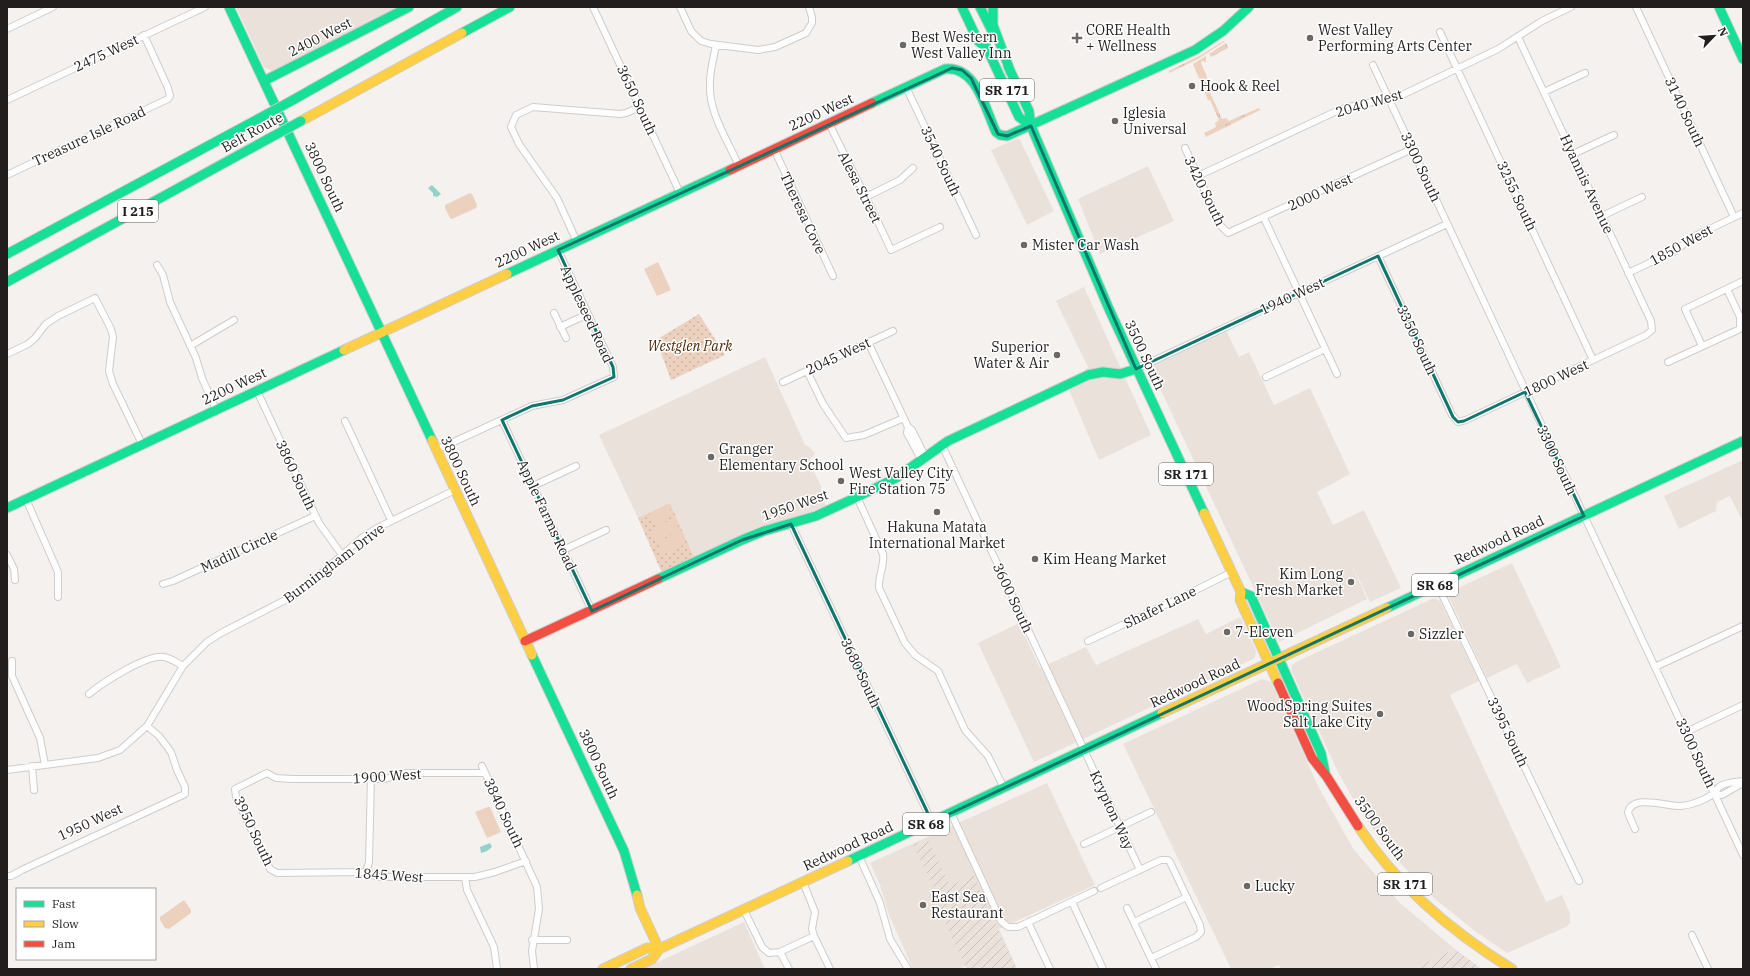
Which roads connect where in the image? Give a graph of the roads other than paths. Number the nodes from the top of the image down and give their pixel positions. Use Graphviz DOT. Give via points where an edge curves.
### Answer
graph roads {
  1 [pos="53,7"];
  2 [pos="205,7"];
  3 [pos="230,7"];
  4 [pos="409,7"];
  5 [pos="457,7"];
  6 [pos="510,7"];
  7 [pos="593,7"];
  8 [pos="680,7"];
  9 [pos="809,7"];
  10 [pos="962,7"];
  11 [pos="967,7"];
  12 [pos="980,7"];
  13 [pos="992,7"];
  14 [pos="1248,7"];
  15 [pos="1571,7"];
  16 [pos="1636,7"];
  17 [pos="1719,7"];
  18 [pos="7,29"];
  19 [pos="1440,32"];
  20 [pos="144,35"];
  21 [pos="1518,37"];
  22 [pos="716,45"];
  23 [pos="988,50"];
  24 [pos="1743,59"];
  25 [pos="1373,65"];
  26 [pos="1457,69"];
  27 [pos="1011,73"];
  28 [pos="1585,73"];
  29 [pos="264,81"];
  30 [pos="906,87"];
  31 [pos="1544,92"];
  32 [pos="1389,99"];
  33 [pos="7,100"];
  34 [pos="640,107"];
  35 [pos="829,123"];
  36 [pos="1031,126"];
  37 [pos="1614,135"];
  38 [pos="1185,148"];
  39 [pos="774,149"];
  40 [pos="1412,149"];
  41 [pos="1573,154"];
  42 [pos="739,166"];
  43 [pos="913,168"];
  44 [pos="7,175"];
  45 [pos="1198,176"];
  46 [pos="680,193"];
  47 [pos="866,197"];
  48 [pos="1642,197"];
  49 [pos="1743,213"];
  50 [pos="1602,216"];
  51 [pos="1734,217"];
  52 [pos="1264,218"];
  53 [pos="1447,224"];
  54 [pos="940,227"];
  55 [pos="1227,233"];
  56 [pos="976,234"];
  57 [pos="576,242"];
  58 [pos="558,250"];
  59 [pos="7,254"];
  60 [pos="1378,256"];
  61 [pos="157,265"];
  62 [pos="1628,273"];
  63 [pos="833,276"];
  64 [pos="1743,281"];
  65 [pos="7,282"];
  66 [pos="1727,289"];
  67 [pos="1300,293"];
  68 [pos="554,313"];
  69 [pos="588,314"];
  70 [pos="234,320"];
  71 [pos="560,327"];
  72 [pos="893,330"];
  73 [pos="1652,330"];
  74 [pos="382,332"];
  75 [pos="566,338"];
  76 [pos="868,342"];
  77 [pos="190,346"];
  78 [pos="1702,346"];
  79 [pos="1325,349"];
  80 [pos="7,354"];
  81 [pos="1593,360"];
  82 [pos="1668,362"];
  83 [pos="1136,369"];
  84 [pos="807,371"];
  85 [pos="1337,374"];
  86 [pos="1266,377"];
  87 [pos="783,382"];
  88 [pos="257,391"];
  89 [pos="1525,392"];
  90 [pos="216,410"];
  91 [pos="904,418"];
  92 [pos="502,420"];
  93 [pos="345,421"];
  94 [pos="1458,422"];
  95 [pos="1743,441"];
  96 [pos="142,444"];
  97 [pos="942,445"];
  98 [pos="436,450"];
  99 [pos="923,458"];
  100 [pos="576,466"];
  101 [pos="533,486"];
  102 [pos="455,490"];
  103 [pos="857,497"];
  104 [pos="26,499"];
  105 [pos="7,508"];
  106 [pos="315,516"];
  107 [pos="1584,516"];
  108 [pos="391,520"];
  109 [pos="791,524"];
  110 [pos="606,530"];
  111 [pos="563,550"];
  112 [pos="7,554"];
  113 [pos="342,555"];
  114 [pos="1232,572"];
  115 [pos="15,580"];
  116 [pos="163,584"];
  117 [pos="1437,584"];
  118 [pos="1241,592"];
  119 [pos="58,597"];
  120 [pos="592,611"];
  121 [pos="1743,626"];
  122 [pos="525,641"];
  123 [pos="1088,641"];
  124 [pos="1279,658"];
  125 [pos="12,661"];
  126 [pos="1269,664"];
  127 [pos="184,666"];
  128 [pos="1655,667"];
  129 [pos="89,694"];
  130 [pos="1743,705"];
  131 [pos="146,726"];
  132 [pos="1686,732"];
  133 [pos="1084,751"];
  134 [pos="45,765"];
  135 [pos="32,766"];
  136 [pos="482,766"];
  137 [pos="7,770"];
  138 [pos="485,773"];
  139 [pos="1326,773"];
  140 [pos="371,778"];
  141 [pos="1743,782"];
  142 [pos="1004,788"];
  143 [pos="235,789"];
  144 [pos="34,790"];
  145 [pos="1714,794"];
  146 [pos="1151,812"];
  147 [pos="951,813"];
  148 [pos="932,822"];
  149 [pos="1120,827"];
  150 [pos="1635,829"];
  151 [pos="1084,844"];
  152 [pos="1743,855"];
  153 [pos="859,856"];
  154 [pos="526,861"];
  155 [pos="1140,870"];
  156 [pos="273,872"];
  157 [pos="366,872"];
  158 [pos="7,876"];
  159 [pos="465,877"];
  160 [pos="1579,881"];
  161 [pos="803,882"];
  162 [pos="1101,888"];
  163 [pos="1094,891"];
  164 [pos="1187,897"];
  165 [pos="1072,902"];
  166 [pos="1127,908"];
  167 [pos="744,910"];
  168 [pos="1028,922"];
  169 [pos="1134,922"];
  170 [pos="1692,935"];
  171 [pos="814,936"];
  172 [pos="532,940"];
  173 [pos="567,940"];
  174 [pos="659,949"];
  175 [pos="780,952"];
  176 [pos="1151,958"];
  177 [pos="497,969"];
  178 [pos="534,969"];
  179 [pos="603,969"];
  180 [pos="631,969"];
  181 [pos="789,969"];
  182 [pos="830,969"];
  183 [pos="908,969"];
  184 [pos="1050,969"];
  185 [pos="1103,969"];
  186 [pos="1156,969"];
  187 [pos="1512,969"];
  188 [pos="1708,969"];
  1 -- 18 [label="street"];
  2 -- 20 [label="street, 2475 West"];
  3 -- 29 [label="main road, 3800 South"];
  4 -- 29 [label="main road, 2400 West"];
  5 -- 59 [label="main road, Belt Route / I 215, bridge" via="293,100"];
  6 -- 65 [label="main road, Belt Route / I 215, bridge"];
  7 -- 34 [label="street, 3650 South"];
  8 -- 22 [label="street" via="695,37"];
  9 -- 22 [label="street" via="812,17 810,28 806,33 786,43 767,50"];
  10 -- 23 [label="main road" via="978,41"];
  11 -- 23 [label="main road, 3500 South / SR 171"];
  12 -- 27 [label="main road, 3500 South / SR 171"];
  13 -- 27 [label="main road" via="993,24"];
  14 -- 36 [label="main road" via="1223,31 1195,50"];
  15 -- 21 [label="street, 2040 West"];
  16 -- 51 [label="street, 3140 South"];
  17 -- 24 [label="main road"];
  19 -- 26 [label="street, 3255 South"];
  20 -- 33 [label="street, 2475 West"];
  20 -- 44 [label="street, Treasure Isle Road" via="170,96 165,101"];
  21 -- 26 [label="street, 2040 West"];
  21 -- 31 [label="street, Hyannis Avenue"];
  22 -- 42 [label="street" via="710,83 711,99 718,121"];
  23 -- 36 [label="main road, 3500 South / SR 171" via="1019,117"];
  25 -- 32 [label="street, 3300 South"];
  26 -- 32 [label="street, 2040 West"];
  26 -- 81 [label="street, 3255 South"];
  27 -- 36 [label="main road, 3500 South / SR 171" via="1029,111"];
  28 -- 31 [label="street"];
  29 -- 74 [label="main road, 3800 South"];
  30 -- 35 [label="main road, 2200 West"];
  30 -- 36 [label="main road, 2200 West" via="945,69 959,68 971,78 998,134 1007,136"];
  30 -- 56 [label="street, 3540 South"];
  31 -- 41 [label="street, Hyannis Avenue"];
  32 -- 40 [label="street, 3300 South"];
  32 -- 45 [label="street, 2040 West" via="1339,110"];
  34 -- 46 [label="street, 3650 South"];
  34 -- 57 [label="street" via="620,114 533,107 516,115 511,127 519,144 557,198"];
  35 -- 39 [label="main road, 2200 West"];
  35 -- 47 [label="street, Alesa Street"];
  36 -- 83 [label="main road, 3500 South / SR 171"];
  37 -- 41 [label="street"];
  38 -- 45 [label="street, 3420 South"];
  39 -- 42 [label="main road, 2200 West"];
  39 -- 63 [label="street, Theresa Cove"];
  40 -- 52 [label="street, 2000 West"];
  40 -- 53 [label="street, 3300 South"];
  41 -- 50 [label="street, Hyannis Avenue"];
  42 -- 46 [label="main road, 2200 West"];
  43 -- 47 [label="street" via="900,180"];
  45 -- 55 [label="street, 3420 South" via="1221,226"];
  46 -- 57 [label="main road, 2200 West"];
  47 -- 54 [label="street, Alesa Street" via="891,250"];
  48 -- 50 [label="street"];
  49 -- 51 [label="street, 1850 West"];
  50 -- 62 [label="street, Hyannis Avenue"];
  51 -- 62 [label="street, 1850 West" via="1695,236 1670,254"];
  52 -- 55 [label="street, 2000 West"];
  52 -- 67 [label="street"];
  53 -- 60 [label="street, 1940 West"];
  53 -- 89 [label="street, 3300 South"];
  57 -- 58 [label="main road, 2200 West"];
  58 -- 69 [label="street, Appleseed Road"];
  58 -- 74 [label="main road, 2200 West"];
  60 -- 67 [label="street, 1940 West"];
  60 -- 94 [label="street, 3350 South" via="1452,415"];
  61 -- 77 [label="street" via="163,275 172,308"];
  62 -- 73 [label="street, Hyannis Avenue" via="1652,323"];
  64 -- 66 [label="street"];
  66 -- 78 [label="street" via="1740,317 1740,328"];
  66 -- 78 [label="street" via="1685,309"];
  67 -- 79 [label="street"];
  67 -- 83 [label="street, 1940 West"];
  68 -- 71 [label="street"];
  69 -- 71 [label="street"];
  69 -- 92 [label="street, Appleseed Road" via="613,367 614,377 564,400 532,406"];
  70 -- 77 [label="street"];
  71 -- 75 [label="street"];
  72 -- 76 [label="street, 2045 West"];
  73 -- 81 [label="street, 1800 West"];
  74 -- 88 [label="main road, 2200 West"];
  74 -- 98 [label="main road, 3800 South"];
  76 -- 84 [label="street, 2045 West"];
  76 -- 91 [label="street"];
  77 -- 90 [label="street"];
  78 -- 82 [label="street"];
  79 -- 85 [label="street"];
  79 -- 86 [label="street"];
  80 -- 96 [label="street" via="28,344 46,324 58,316 95,298 112,337 109,371"];
  81 -- 89 [label="street, 1800 West"];
  83 -- 97 [label="main road, 1950 West" via="1120,374 1103,372 1088,375"];
  83 -- 114 [label="main road, 3500 South / SR 171"];
  84 -- 87 [label="street, 2045 West"];
  84 -- 91 [label="street" via="823,404 846,438 864,435"];
  88 -- 90 [label="main road, 2200 West"];
  88 -- 106 [label="street, 3860 South"];
  89 -- 94 [label="street, 1800 West"];
  89 -- 107 [label="street, 3300 South"];
  90 -- 96 [label="main road, 2200 West"];
  91 -- 99 [label="street" via="908,427 907,433"];
  92 -- 98 [label="street, Appleseed Road"];
  92 -- 101 [label="street, Apple Farms Road"];
  93 -- 108 [label="street"];
  95 -- 107 [label="main road, Redwood Road / SR 68"];
  96 -- 104 [label="main road, 2200 West"];
  97 -- 99 [label="main road, 1950 West"];
  97 -- 133 [label="street, 3600 South"];
  98 -- 102 [label="main road, 3800 South"];
  99 -- 103 [label="main road, 1950 West" via="896,478"];
  100 -- 101 [label="street"];
  101 -- 111 [label="street, Apple Farms Road"];
  102 -- 108 [label="street, Burningham Drive"];
  102 -- 122 [label="main road, 3800 South"];
  103 -- 109 [label="main road, 1950 West" via="816,516"];
  103 -- 142 [label="street" via="883,554 879,588 905,643 915,655 938,670 965,730 988,756"];
  104 -- 105 [label="main road, 2200 West"];
  104 -- 119 [label="street" via="58,572"];
  106 -- 113 [label="street, 3860 South"];
  106 -- 116 [label="street, Madill Circle"];
  107 -- 117 [label="main road, Redwood Road / SR 68"];
  107 -- 128 [label="street, 3300 South"];
  108 -- 113 [label="street, Burningham Drive" via="363,537"];
  109 -- 120 [label="main road, 1950 West" via="742,540"];
  109 -- 148 [label="street, 3680 South"];
  110 -- 111 [label="street"];
  111 -- 120 [label="street, Apple Farms Road"];
  112 -- 115 [label="street" via="14,569"];
  113 -- 127 [label="street, Burningham Drive" via="297,594 220,632"];
  114 -- 118 [label="main road, 3500 South / SR 171"];
  114 -- 123 [label="street, Shafer Lane"];
  117 -- 124 [label="main road, Redwood Road / SR 68"];
  117 -- 160 [label="street, 3395 South"];
  118 -- 124 [label="main road, 3500 South / SR 171" via="1251,596"];
  118 -- 126 [label="main road, 3500 South / SR 171" via="1240,600"];
  120 -- 122 [label="main road, 1950 West"];
  121 -- 128 [label="street"];
  122 -- 174 [label="main road, 3800 South" via="624,851 640,908"];
  124 -- 126 [label="main road, Redwood Road / SR 68"];
  124 -- 139 [label="main road, 3500 South / SR 171" via="1321,753"];
  125 -- 134 [label="street" via="12,676 40,738"];
  126 -- 133 [label="main road, Redwood Road / SR 68"];
  126 -- 139 [label="main road, 3500 South / SR 171" via="1312,758"];
  127 -- 129 [label="street" via="170,659 157,657 107,680"];
  127 -- 131 [label="street, Burningham Drive"];
  128 -- 132 [label="street, 3300 South"];
  130 -- 132 [label="street"];
  131 -- 134 [label="street, Burningham Drive" via="131,742 111,754"];
  131 -- 158 [label="street, 1950 West" via="159,736 171,752 185,787 185,794"];
  132 -- 145 [label="street, 3300 South"];
  133 -- 142 [label="main road, Redwood Road / SR 68"];
  133 -- 149 [label="street, Krypton Way"];
  134 -- 135 [label="street, Burningham Drive"];
  135 -- 137 [label="street, Burningham Drive"];
  135 -- 144 [label="street"];
  136 -- 138 [label="street, 3840 South"];
  138 -- 140 [label="street, 1900 West" via="404,773 385,779"];
  138 -- 154 [label="street, 3840 South"];
  139 -- 187 [label="main road, 3500 South / SR 171" via="1369,841 1408,888 1463,936"];
  140 -- 143 [label="street, 1900 West" via="276,778 267,773"];
  140 -- 157 [label="street" via="369,862"];
  141 -- 145 [label="street" via="1728,783 1719,787"];
  142 -- 147 [label="main road, Redwood Road / SR 68"];
  143 -- 156 [label="street, 3950 South" via="236,797"];
  145 -- 150 [label="street" via="1689,805 1675,806 1655,802 1633,806 1628,813"];
  145 -- 152 [label="street, 3300 South"];
  146 -- 149 [label="street"];
  147 -- 148 [label="main road, Redwood Road / SR 68"];
  147 -- 168 [label="street" via="1001,921 1013,928"];
  148 -- 153 [label="main road, Redwood Road / SR 68"];
  149 -- 151 [label="street"];
  149 -- 155 [label="street, Krypton Way"];
  153 -- 161 [label="main road, Redwood Road / SR 68"];
  153 -- 183 [label="street" via="880,903 890,939"];
  154 -- 159 [label="street, 1845 West" via="486,875"];
  154 -- 172 [label="street" via="537,886 539,898"];
  155 -- 162 [label="street"];
  155 -- 164 [label="street" via="1161,860 1168,860"];
  156 -- 157 [label="street, 1845 West"];
  157 -- 159 [label="street, 1845 West" via="378,877"];
  159 -- 177 [label="street" via="467,890 494,947"];
  161 -- 167 [label="main road, Redwood Road / SR 68"];
  161 -- 171 [label="street" via="815,912 812,929"];
  163 -- 165 [label="street"];
  164 -- 169 [label="street"];
  164 -- 176 [label="street" via="1201,932 1196,937"];
  165 -- 168 [label="street"];
  165 -- 185 [label="street"];
  166 -- 169 [label="street"];
  167 -- 174 [label="main road, Redwood Road / SR 68"];
  167 -- 175 [label="street" via="764,950"];
  168 -- 184 [label="street"];
  169 -- 176 [label="street"];
  170 -- 188 [label="street"];
  171 -- 175 [label="street"];
  171 -- 182 [label="street"];
  172 -- 173 [label="street"];
  172 -- 178 [label="street"];
  174 -- 179 [label="main road, Redwood Road / SR 68" via="647,948"];
  174 -- 180 [label="main road, Redwood Road / SR 68" via="652,959"];
  175 -- 181 [label="street"];
  176 -- 186 [label="street"];
}
